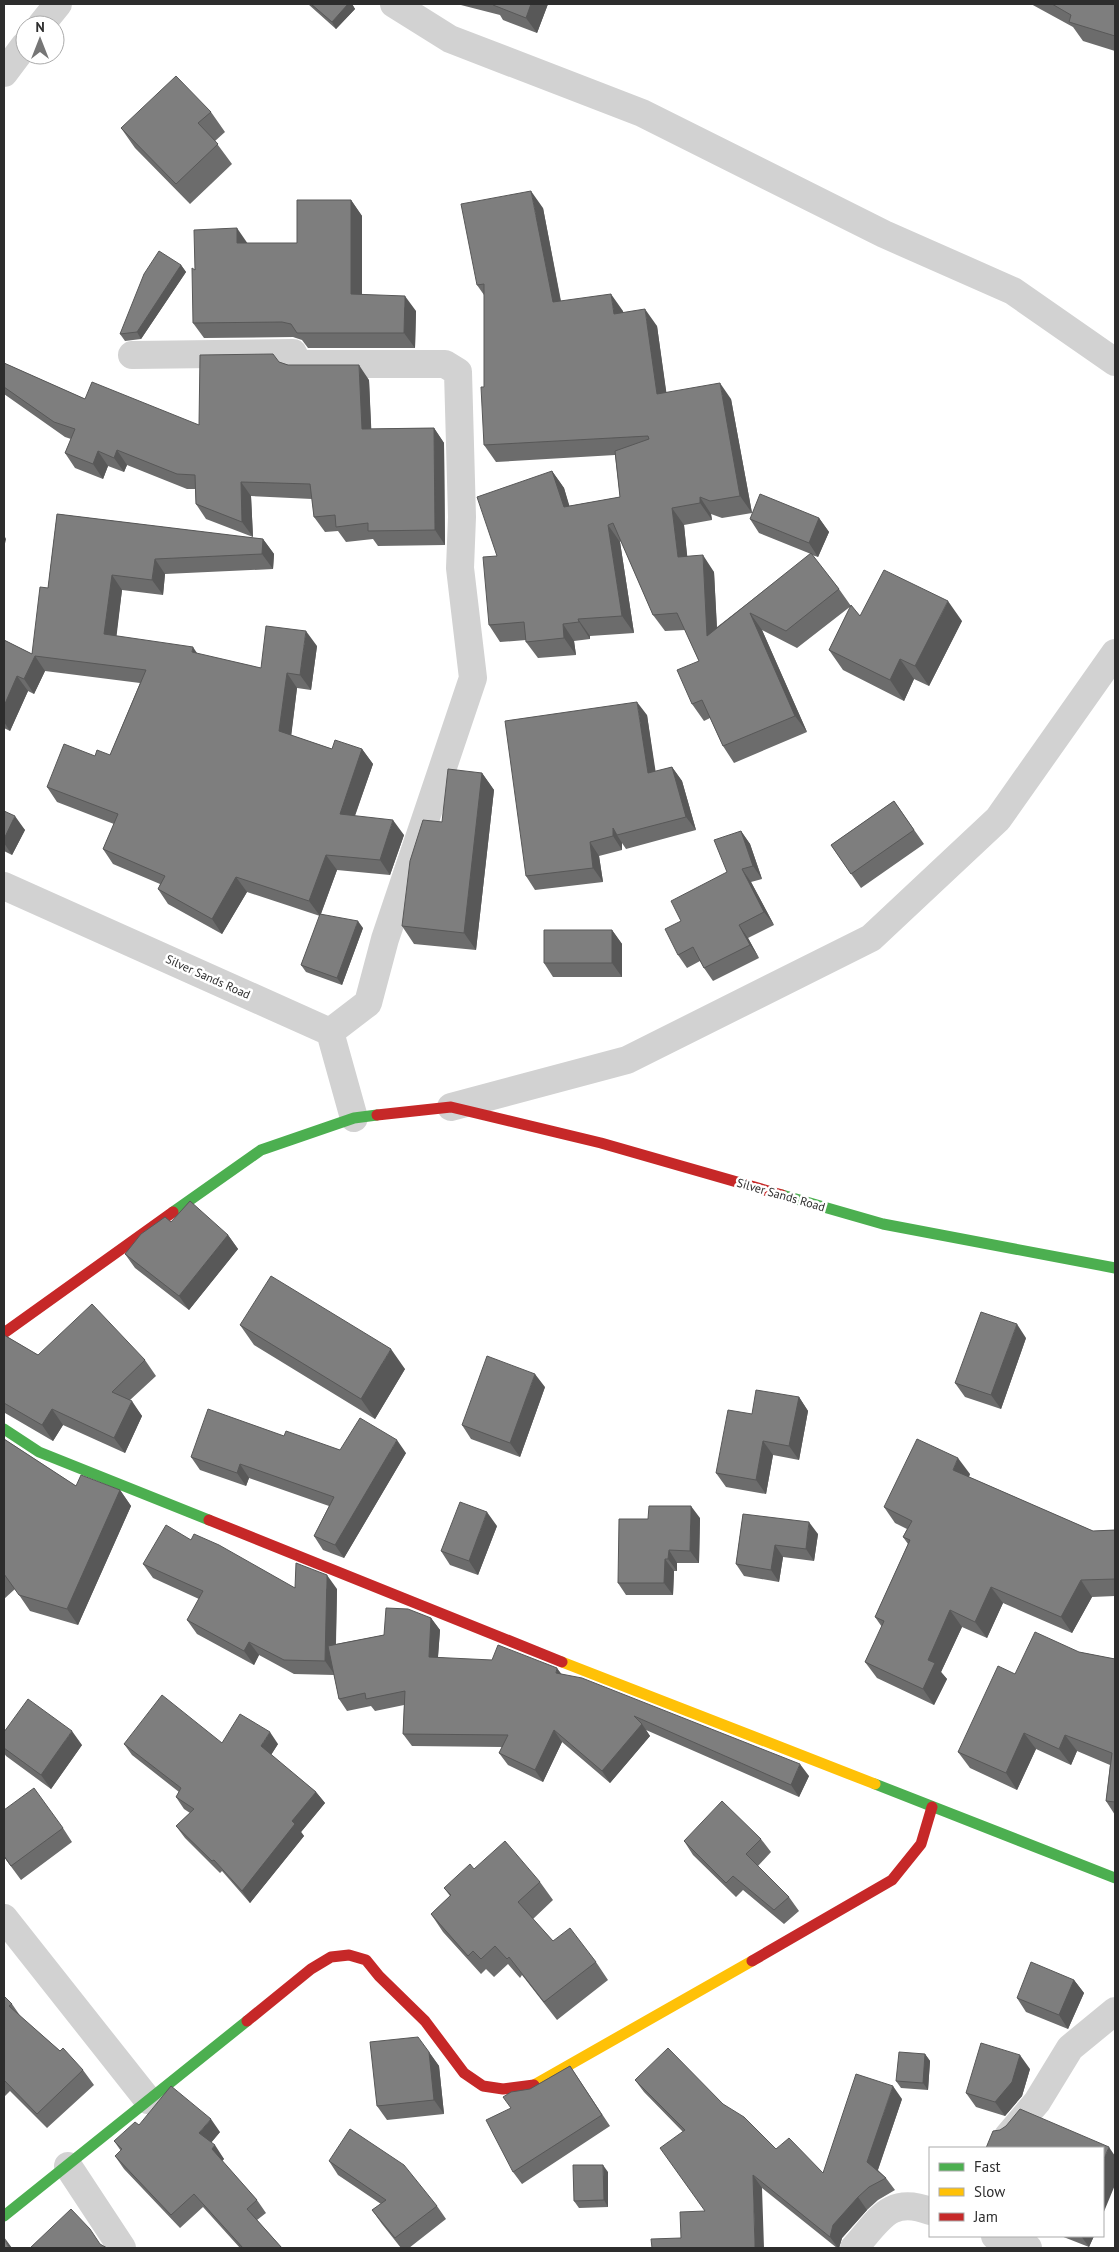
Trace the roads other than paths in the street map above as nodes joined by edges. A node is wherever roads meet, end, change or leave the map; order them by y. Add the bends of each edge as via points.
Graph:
1 (58, 4) edge
2 (394, 4) edge
3 (49, 15) edge
4 (15, 58) edge
5 (4, 73) edge
6 (132, 355) dead end
7 (1115, 362) edge
8 (1115, 653) edge
9 (4, 886) edge
10 (330, 1032) junction
11 (451, 1107) junction
12 (354, 1118) junction
13 (1115, 1268) edge
14 (4, 1333) edge
15 (4, 1429) edge
16 (932, 1807) junction
17 (1115, 1878) edge
18 (4, 1918) edge
19 (1115, 2011) edge
20 (148, 2100) junction
21 (1008, 2136) edge
22 (68, 2166) junction
23 (929, 2211) edge
24 (4, 2216) edge
25 (998, 2237) edge
26 (122, 2248) edge
27 (854, 2248) edge
28 (1028, 2248) edge

1 - 3 street
2 - 7 street via 450,39 642,113 884,234 1012,291
4 - 5 street
6 - 10 street via 293,353 298,364 430,363 445,364 458,372 462,517 460,568 473,678 386,939 368,1003
8 - 11 street via 998,819 871,938 627,1060
9 - 10 street, Silver Sands Road
10 - 12 street
11 - 12 street
11 - 13 street, Silver Sands Road via 600,1143 883,1224
12 - 14 street via 261,1150
15 - 16 street via 40,1452
16 - 17 street
16 - 20 street via 921,1844 892,1880 530,2087 503,2089 483,2086 464,2073 425,2021 366,1960 349,1955 331,1957 312,1969
18 - 20 street
19 - 21 street via 1070,2048 1037,2102
20 - 22 street
22 - 24 street
22 - 26 street
23 - 27 street via 916,2205 900,2205 888,2210
25 - 28 street

